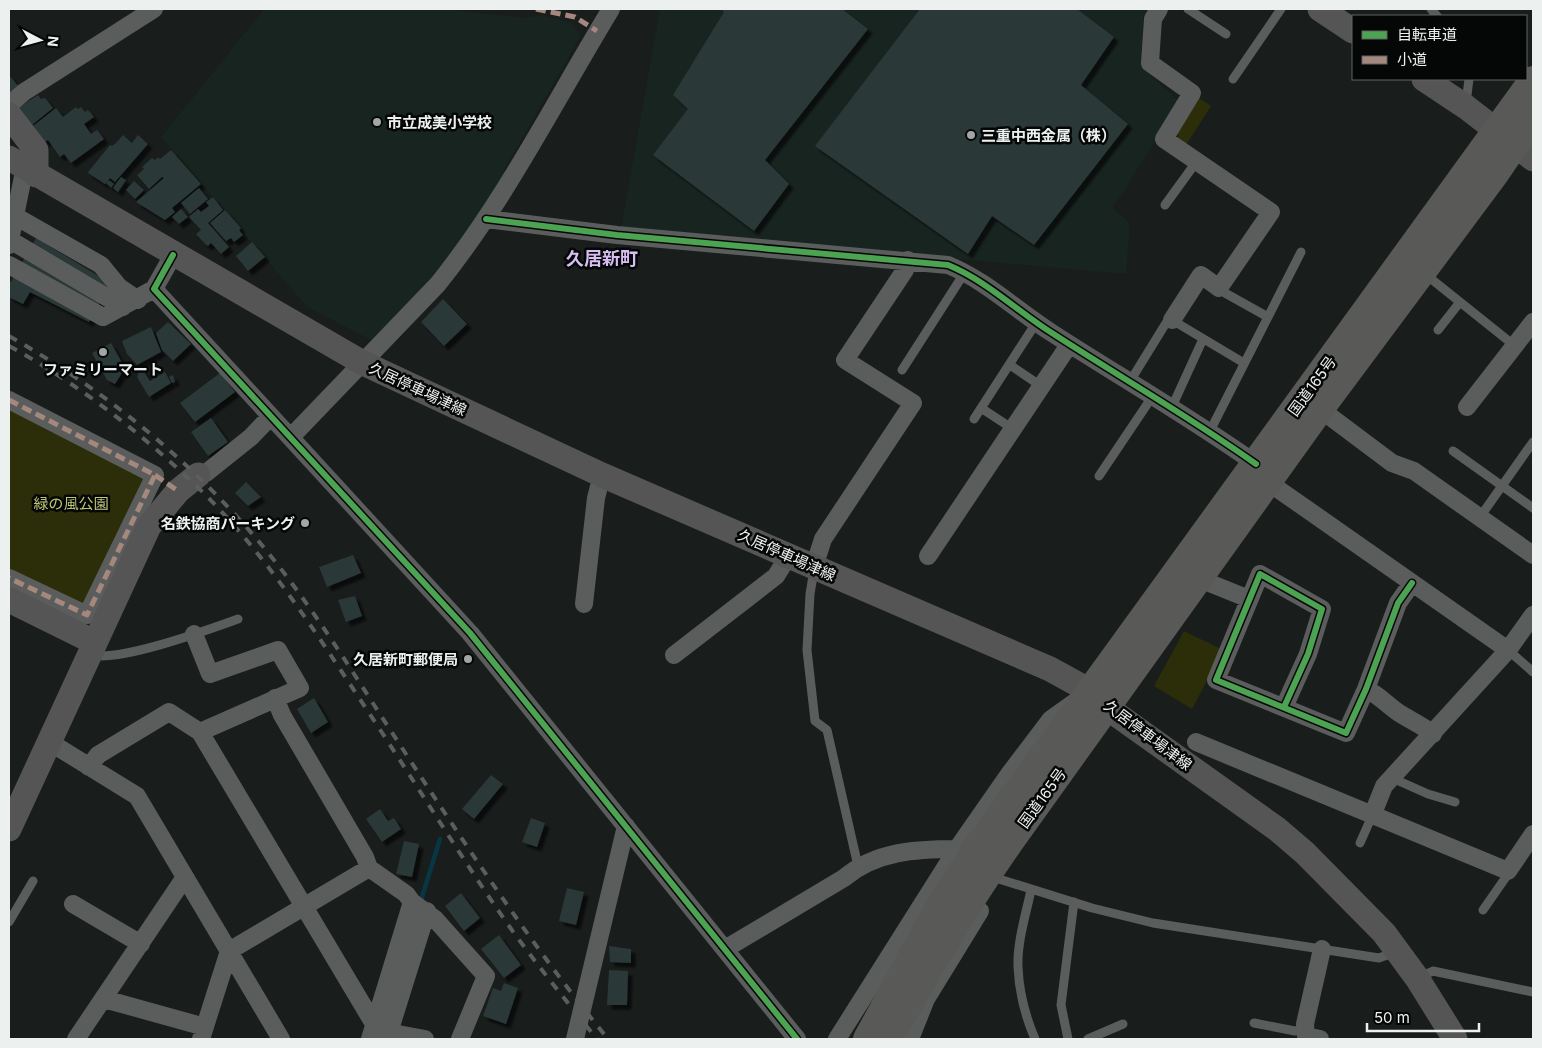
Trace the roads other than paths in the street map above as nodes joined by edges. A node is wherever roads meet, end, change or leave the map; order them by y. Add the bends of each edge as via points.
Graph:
1 (154, 9) edge
2 (611, 9) edge
3 (1159, 9) edge
4 (1188, 9) edge
5 (1281, 9) edge
6 (1320, 9) edge
7 (1352, 30) edge
8 (1226, 34) dead end
9 (1234, 79) dead end
10 (1426, 80) edge
11 (1469, 80) edge
12 (1533, 80) edge
13 (9, 105) edge
14 (1466, 107) junction
15 (9, 115) edge
16 (1533, 118) edge
17 (1515, 144) edge
18 (1197, 161) junction
19 (23, 167) edge
20 (1165, 205) dead end
21 (15, 216) junction
22 (486, 219) junction
23 (9, 243) edge
24 (1301, 252) dead end
25 (173, 255) junction
26 (908, 260) junction
27 (9, 264) edge
28 (965, 272) junction
29 (1422, 272) junction
30 (1219, 288) junction
31 (154, 289) junction
32 (1460, 302) junction
33 (130, 304) junction
34 (1268, 317) junction
35 (1172, 320) junction
36 (1533, 322) edge
37 (1036, 323) junction
38 (1438, 330) dead end
39 (1203, 339) junction
40 (1069, 345) junction
41 (1515, 346) junction
42 (363, 363) junction
43 (1244, 363) junction
44 (1010, 365) junction
45 (902, 370) dead end
46 (1129, 383) junction
47 (1041, 386) junction
48 (1152, 397) junction
49 (9, 400) edge
50 (1467, 407) dead end
51 (981, 408) junction
52 (1171, 409) junction
53 (1320, 409) junction
54 (271, 416) junction
55 (974, 419) dead end
56 (1013, 429) junction
57 (1210, 431) junction
58 (291, 436) junction
59 (1533, 442) edge
60 (1453, 451) dead end
61 (1262, 473) junction
62 (198, 475) joint
63 (602, 475) junction
64 (1099, 476) dead end
65 (1503, 486) junction
66 (1533, 508) edge
67 (1480, 517) junction
68 (789, 555) junction
69 (1533, 555) edge
70 (928, 556) dead end
71 (814, 567) junction
72 (1205, 572) junction
73 (9, 578) edge
74 (1412, 583) junction
75 (1249, 599) junction
76 (9, 600) edge
77 (584, 604) dead end
78 (1533, 614) edge
79 (238, 619) dead end
80 (194, 634) junction
81 (91, 648) junction
82 (1508, 650) junction
83 (674, 655) dead end
84 (1533, 672) edge
85 (1366, 688) junction
86 (276, 698) junction
87 (1105, 704) junction
88 (1284, 707) junction
89 (200, 732) junction
90 (1433, 734) junction
91 (1196, 742) dead end
92 (51, 743) junction
93 (89, 767) junction
94 (1392, 778) junction
95 (1455, 802) dead end
96 (1372, 816) junction
97 (626, 826) junction
98 (9, 829) edge
99 (1533, 834) edge
100 (1360, 843) dead end
101 (957, 849) junction
102 (858, 866) junction
103 (369, 868) junction
104 (1508, 871) junction
105 (185, 877) junction
106 (999, 879) junction
107 (33, 881) dead end
108 (1031, 890) junction
109 (1074, 902) junction
110 (73, 904) dead end
111 (419, 906) junction
112 (303, 907) junction
113 (1483, 910) dead end
114 (9, 922) edge
115 (140, 944) junction
116 (725, 949) junction
117 (1322, 949) junction
118 (229, 951) junction
119 (1398, 951) junction
120 (915, 971) junction
121 (1417, 978) junction
122 (1533, 992) edge
123 (104, 999) junction
124 (1254, 1023) dead end
125 (1123, 1024) dead end
126 (381, 1032) edge
127 (203, 1033) edge
128 (1309, 1036) edge
129 (76, 1039) edge
130 (280, 1039) edge
131 (426, 1039) edge
132 (460, 1039) edge
133 (576, 1039) edge
134 (796, 1039) edge
135 (837, 1039) edge
136 (867, 1039) edge
137 (889, 1039) edge
138 (910, 1039) edge
139 (1035, 1039) edge
140 (1068, 1039) edge
141 (1088, 1039) edge
142 (1455, 1039) edge

1 - 13 street via 24,92
2 - 22 street
3 - 18 street via 1153,19 1150,63 1192,93 1164,138
4 - 8 lane
5 - 9 lane
6 - 7 main road
10 - 14 main road
11 - 14 lane
12 - 17 highway, 国道165号
14 - 17 main road
15 - 19 main road via 36,150
16 - 17 highway, 国道165号
17 - 29 highway, 国道165号
17 - 61 highway, 国道165号
18 - 20 lane
18 - 30 street via 1271,212
19 - 21 street
19 - 25 main road, 久居停車場津線
21 - 23 street
21 - 33 street via 101,264
22 - 26 street via 618,235
22 - 42 street via 438,284
23 - 33 street
24 - 34 lane
25 - 31 street
25 - 42 main road, 久居停車場津線
26 - 28 street via 948,265
26 - 71 street via 905,270 845,360 912,403 824,539
27 - 33 street via 103,317
28 - 37 street
28 - 45 lane
29 - 32 lane
29 - 53 highway, 国道165号
30 - 34 lane
30 - 35 street via 1201,276
31 - 33 street
31 - 54 street
32 - 38 lane
32 - 41 lane
34 - 43 lane
35 - 39 lane
35 - 46 lane via 1166,323
36 - 41 street
37 - 40 street
37 - 44 lane
39 - 43 lane
39 - 52 lane
40 - 46 street
40 - 47 street
41 - 50 street
42 - 58 street
42 - 63 main road, 久居停車場津線
43 - 57 lane
44 - 47 lane
44 - 51 lane
46 - 48 street
47 - 56 street
48 - 52 street
48 - 64 lane
49 - 73 street via 155,475 87,615
51 - 55 lane
51 - 56 lane
52 - 57 street
53 - 61 highway, 国道165号
53 - 67 street via 1392,463 1414,471
54 - 58 street
54 - 62 street via 251,437 206,473
56 - 70 street
57 - 61 street
58 - 97 street via 470,633
59 - 65 lane
60 - 65 lane
61 - 72 highway, 国道165号
61 - 74 street
61 - 87 highway, 国道165号
62 - 81 main road via 178,491 149,526
63 - 68 main road, 久居停車場津線
63 - 77 street via 596,498
65 - 66 lane
65 - 67 lane
67 - 69 street
68 - 71 main road, 久居停車場津線
68 - 83 street via 776,576
71 - 87 main road, 久居停車場津線 via 1050,669
71 - 102 lane via 807,650 815,721 827,730
72 - 75 street
72 - 87 highway, 国道165号
74 - 82 street
74 - 85 street via 1398,603
75 - 88 street via 1216,680
75 - 88 street via 1260,574 1322,609 1308,654
76 - 81 main road
78 - 82 street
79 - 80 lane
80 - 81 lane via 115,655 100,657
80 - 86 street via 210,674 278,650 300,688
81 - 92 main road
82 - 84 lane
82 - 90 street
85 - 88 street via 1346,734
85 - 90 street
86 - 89 street
86 - 103 street via 282,715
87 - 101 street, 国道165号 via 1051,719
87 - 106 street, 国道165号
87 - 119 main road, 久居停車場津線 via 1298,847
87 - 120 highway, 国道165号 via 980,843 942,902
89 - 93 street via 169,712 98,755
89 - 112 street
90 - 94 street
91 - 96 street
92 - 93 street
92 - 98 main road
93 - 105 street via 137,796
94 - 95 lane
94 - 96 street via 1384,786
96 - 100 lane
96 - 104 street
97 - 116 street
97 - 133 street
99 - 104 street
101 - 102 street via 906,850
101 - 135 street, 国道165号
102 - 116 street via 844,878
103 - 111 street
103 - 112 street
104 - 113 lane
105 - 115 street
105 - 118 street
106 - 108 lane
106 - 138 street, 国道165号 via 926,999
107 - 114 lane
108 - 109 lane
108 - 139 lane via 1018,968 1028,1022
109 - 117 lane via 1153,923
109 - 140 lane via 1062,1005
110 - 115 street
111 - 126 street
111 - 132 street via 486,976
112 - 118 street
112 - 126 street
115 - 123 street
116 - 134 street
117 - 119 lane via 1379,958
117 - 128 street
118 - 127 street
118 - 130 street
119 - 121 main road, 久居停車場津線
120 - 136 highway, 国道165号
120 - 137 highway, 国道165号
121 - 122 lane via 1434,971
121 - 142 main road, 久居停車場津線
123 - 127 street
123 - 129 street
124 - 128 lane
125 - 141 lane
126 - 131 street

